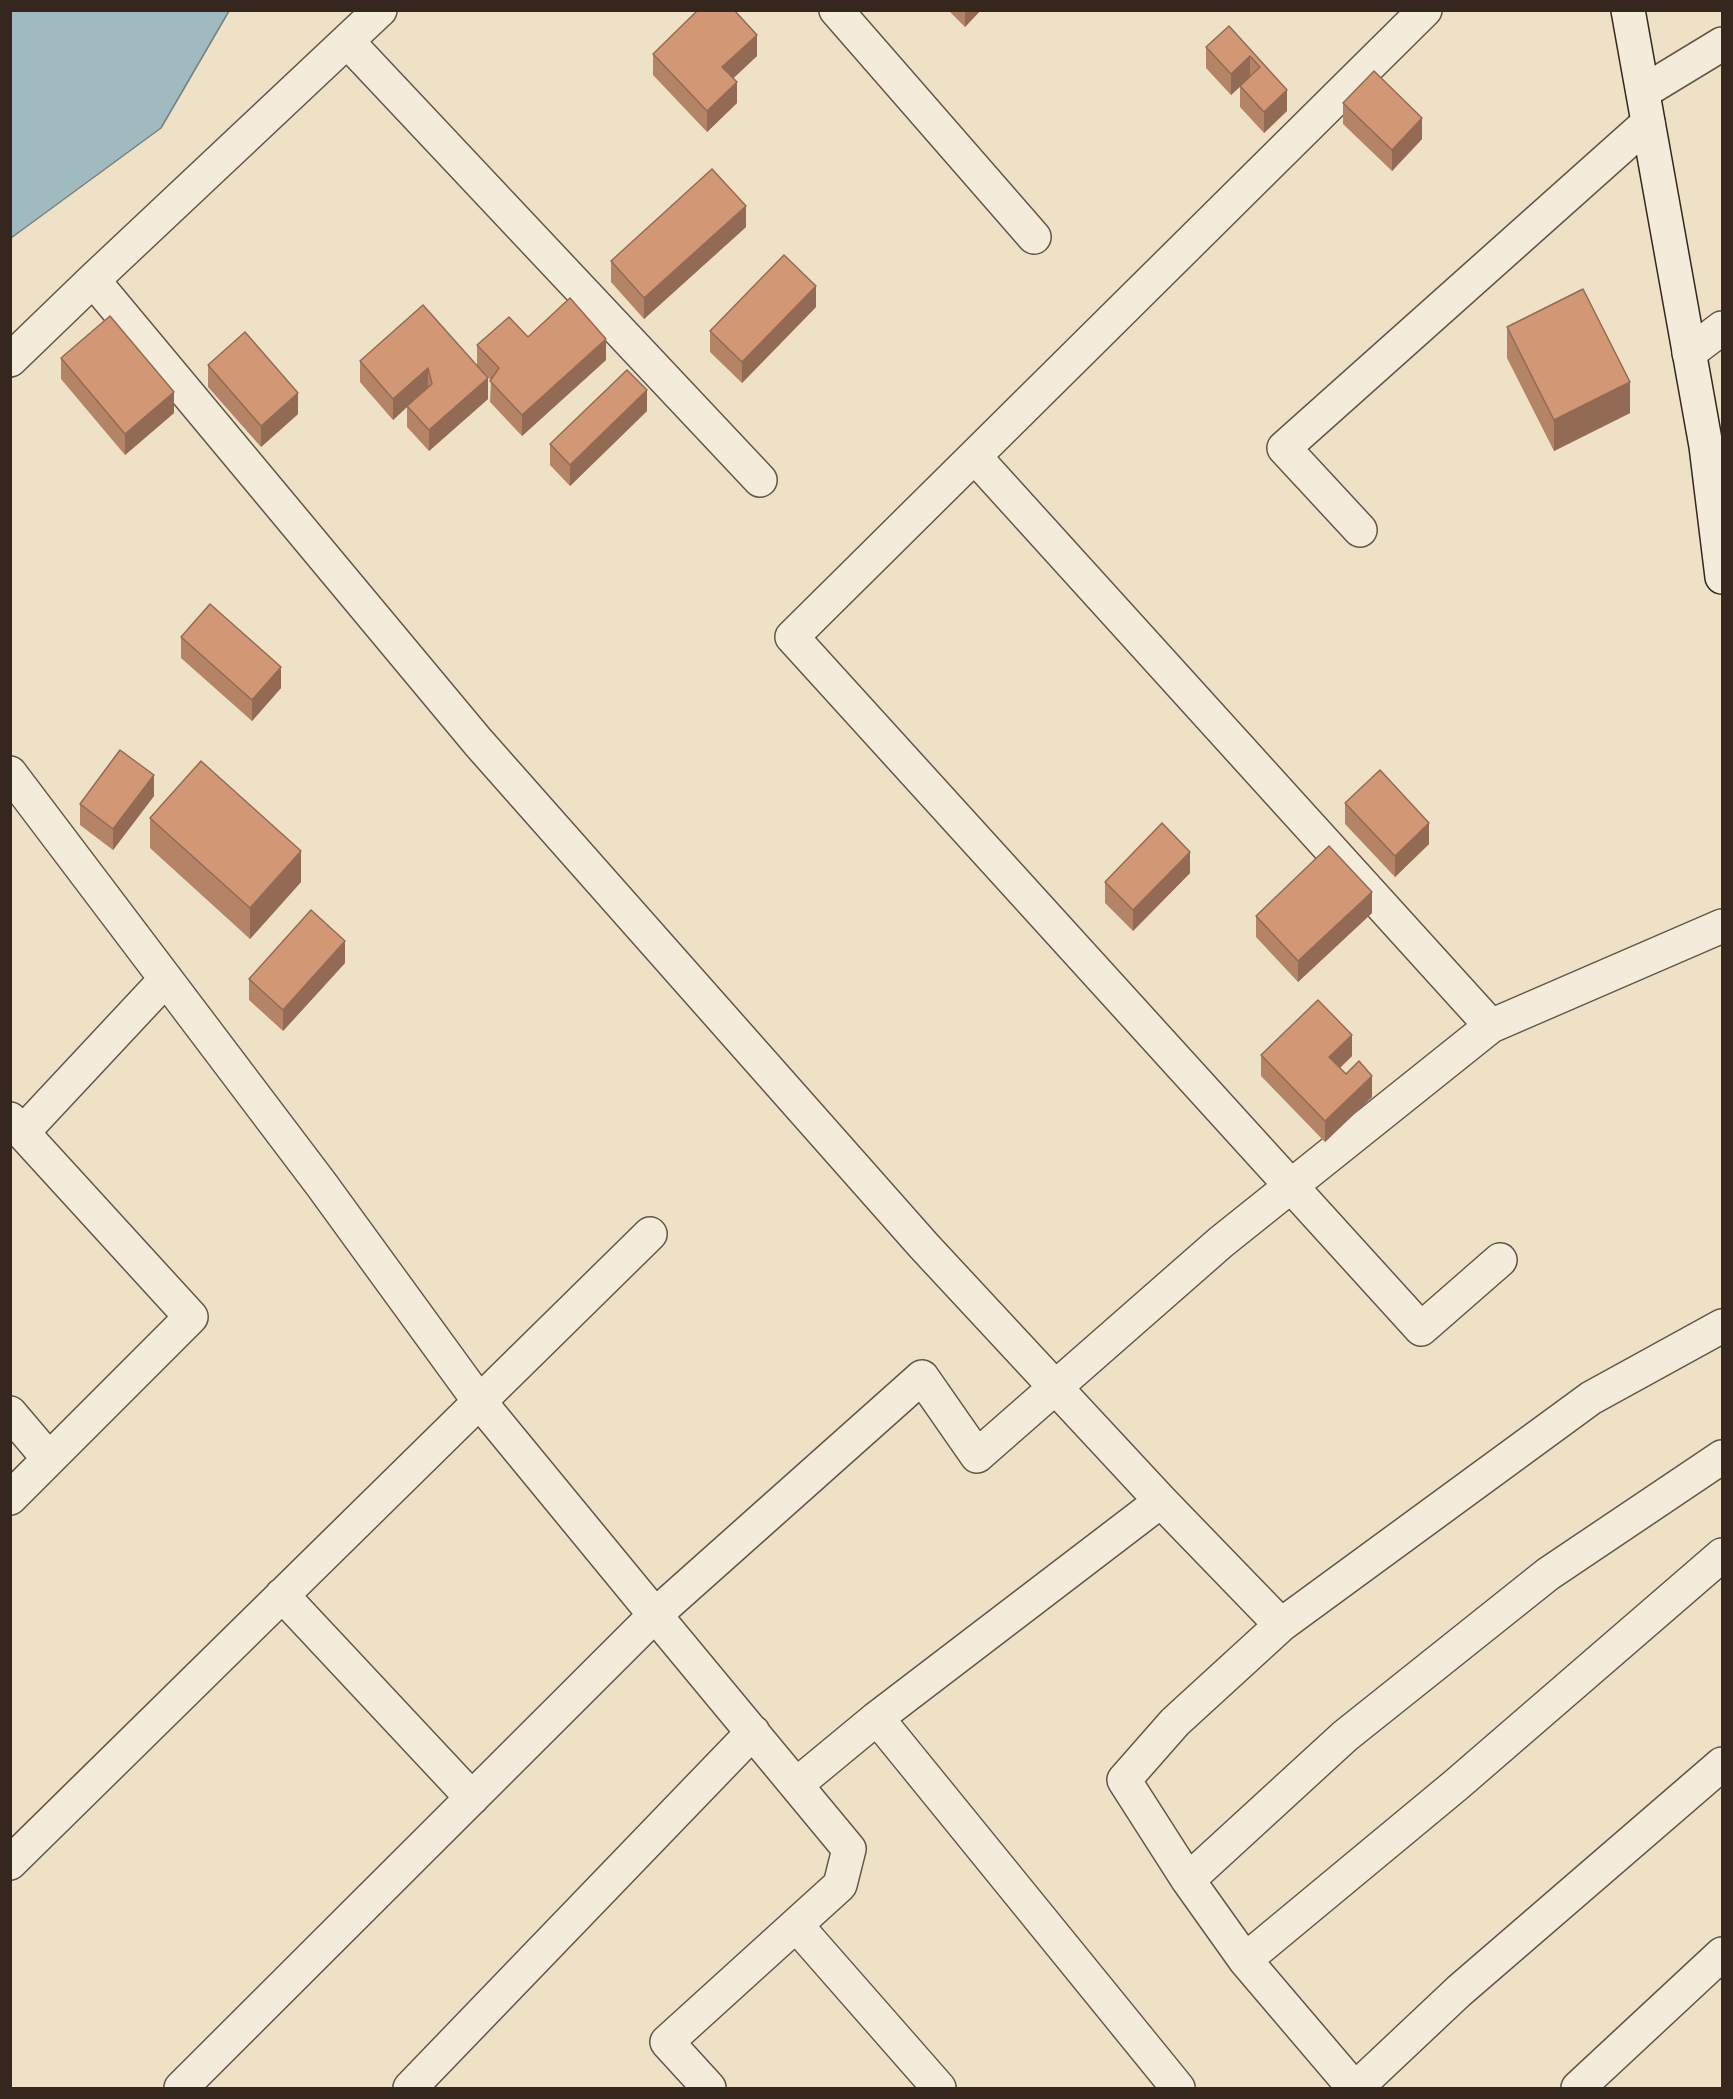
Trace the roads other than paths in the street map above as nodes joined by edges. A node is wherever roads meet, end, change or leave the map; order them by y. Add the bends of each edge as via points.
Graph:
1 (380, 10) edge
2 (836, 10) edge
3 (1425, 10) edge
4 (1628, 10) edge
5 (347, 41) junction
6 (1722, 44) edge
7 (1642, 92) junction
8 (1648, 123) junction
9 (1034, 237) dead end
10 (93, 280) junction
11 (1722, 328) edge
12 (1689, 353) junction
13 (10, 360) edge
14 (975, 457) junction
15 (760, 480) dead end
16 (1717, 482) edge
17 (1360, 530) dead end
18 (1722, 577) edge
19 (10, 773) edge
20 (1722, 926) edge
21 (166, 979) junction
22 (1491, 1026) junction
23 (17, 1125) edge
24 (1291, 1186) junction
25 (650, 1234) dead end
26 (1500, 1260) dead end
27 (1722, 1326) edge
28 (1057, 1387) junction
29 (479, 1401) junction
30 (10, 1413) edge
31 (1722, 1456) edge
32 (49, 1459) junction
33 (10, 1498) edge
34 (1161, 1501) junction
35 (1722, 1555) edge
36 (282, 1594) junction
37 (655, 1615) junction
38 (1281, 1625) junction
39 (877, 1718) junction
40 (753, 1732) junction
41 (1722, 1764) edge
42 (796, 1785) junction
43 (472, 1797) junction
44 (10, 1863) edge
45 (1188, 1880) junction
46 (796, 1925) junction
47 (1722, 1954) edge
48 (1245, 1960) junction
49 (181, 2088) edge
50 (410, 2088) edge
51 (709, 2088) edge
52 (939, 2088) edge
53 (1178, 2088) edge
54 (1355, 2088) edge
55 (1578, 2088) edge

1 - 5 street
2 - 9 street
3 - 14 street
4 - 7 street
5 - 10 street
5 - 15 street
6 - 7 street
7 - 8 street
8 - 12 street
8 - 17 street via 1284,448
10 - 13 street
10 - 28 street via 478,742 924,1246
11 - 12 street
12 - 16 street
14 - 22 street
14 - 24 street via 792,637
16 - 18 street
19 - 21 street
20 - 22 street
21 - 23 street
21 - 29 street
22 - 24 street
23 - 32 street via 191,1317
24 - 26 street via 1421,1329
24 - 28 street via 1221,1242
25 - 29 street
27 - 38 street via 1592,1398
28 - 34 street
28 - 37 street via 977,1456 922,1377
29 - 36 street
29 - 37 street
30 - 32 street
31 - 45 street via 1548,1574 1345,1736
32 - 33 street
34 - 38 street
34 - 39 street
35 - 48 street
36 - 43 street
36 - 44 street
37 - 40 street
37 - 43 street
38 - 45 street via 1175,1722 1124,1780
39 - 42 street
39 - 53 street
40 - 42 street
40 - 50 street
41 - 54 street via 1459,1991
42 - 46 street via 849,1848 840,1885
43 - 49 street
45 - 48 street
46 - 51 street via 667,2042
46 - 52 street
47 - 55 street
48 - 54 street

